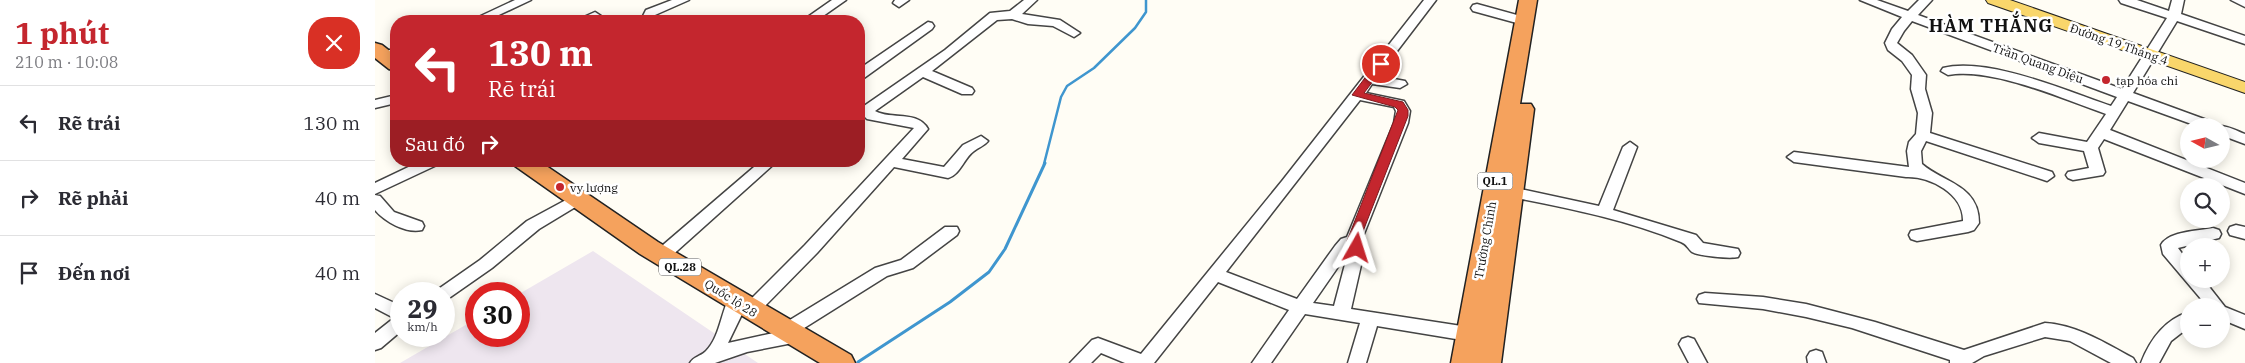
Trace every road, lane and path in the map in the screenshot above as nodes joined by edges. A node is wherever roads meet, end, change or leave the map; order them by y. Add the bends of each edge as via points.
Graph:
1 (525, 0) edge
2 (683, 0) edge
3 (840, 0) edge
4 (1031, 0) edge
5 (1430, 0) edge
6 (1540, 0) edge
7 (1866, 0) edge
8 (1926, 0) edge
9 (1994, 0) edge
10 (2125, 0) edge
11 (2178, 0) edge
12 (2237, 0) edge
13 (2245, 2) edge
14 (1477, 8) dead end
15 (1526, 11) edge
16 (490, 15) edge
17 (649, 15) edge
18 (817, 15) edge
19 (1013, 15) junction
20 (1910, 16) junction
21 (2174, 16) junction
22 (928, 26) dead end
23 (1075, 33) dead end
24 (2245, 40) edge
25 (2150, 55) junction
26 (865, 71) edge
27 (1948, 71) dead end
28 (922, 72) junction
29 (1369, 79) junction
30 (1400, 84) dead end
31 (2245, 88) edge
32 (967, 91) dead end
33 (2123, 94) junction
34 (1357, 95) junction
35 (390, 100) edge
36 (375, 104) edge
37 (865, 105) edge
38 (2113, 112) junction
39 (2188, 118) edge
40 (2103, 133) junction
41 (2230, 133) edge
42 (1923, 136) junction
43 (2039, 138) dead end
44 (2245, 139) edge
45 (981, 141) dead end
46 (1630, 147) dead end
47 (2090, 147) junction
48 (1795, 158) dead end
49 (891, 162) junction
50 (421, 167) edge
51 (532, 167) edge
52 (764, 167) edge
53 (1923, 171) junction
54 (2073, 174) dead end
55 (2047, 176) dead end
56 (375, 189) edge
57 (2245, 189) edge
58 (1511, 192) junction
59 (577, 199) junction
60 (375, 200) edge
61 (1604, 212) junction
62 (416, 226) dead end
63 (951, 231) dead end
64 (2213, 234) dead end
65 (1917, 235) dead end
66 (2192, 238) edge
67 (1353, 241) junction
68 (2180, 241) edge
69 (1732, 253) dead end
70 (661, 256) junction
71 (2180, 264) edge
72 (1215, 274) junction
73 (455, 286) edge
74 (2201, 288) edge
75 (2210, 298) edge
76 (1705, 299) dead end
77 (375, 300) edge
78 (743, 306) junction
79 (1299, 307) junction
80 (390, 308) edge
81 (1341, 314) junction
82 (2230, 314) edge
83 (1370, 319) junction
84 (2245, 322) edge
85 (2180, 324) edge
86 (390, 331) edge
87 (792, 333) junction
88 (1467, 334) junction
89 (375, 343) edge
90 (1688, 344) dead end
91 (705, 359) edge
92 (1961, 360) edge
93 (842, 363) edge
94 (1079, 363) edge
95 (1144, 363) edge
96 (1261, 363) edge
97 (1357, 363) edge
98 (1464, 363) edge
99 (1488, 363) edge
100 (1698, 363) edge
101 (2127, 363) edge
102 (2150, 363) edge

1 - 16 street
2 - 17 street
3 - 18 street
4 - 19 street
5 - 29 street
6 - 58 highway, Trường Chinh / QL.1
7 - 20 street, Trần Quang Diệu
8 - 20 street
9 - 25 main road, Đường 19 Tháng 4
10 - 21 street
11 - 21 street
12 - 13 street
14 - 15 street
15 - 88 highway, Trường Chinh / QL.1
19 - 23 street via 1056,23
19 - 28 street via 991,18 951,53
20 - 33 street, Trần Quang Diệu
20 - 42 street via 1898,29 1891,45 1907,58 1919,75 1918,89 1925,113
21 - 24 street
21 - 25 street
22 - 26 street
25 - 31 main road, Đường 19 Tháng 4
25 - 33 street
27 - 38 street via 1959,69 2018,78
28 - 32 street
28 - 37 street
29 - 30 street
29 - 34 street
33 - 38 street
33 - 39 street, Trần Quang Diệu
34 - 67 street via 1393,102 1403,110 1401,124
34 - 72 street
35 - 36 street
37 - 49 street via 872,116 918,123 921,127
38 - 40 street
40 - 47 street
40 - 57 street
41 - 44 street
42 - 53 street via 1916,142 1913,154 1916,165
42 - 55 street
43 - 47 street
45 - 49 street via 968,148 948,173
46 - 61 street
47 - 54 street via 2098,172
48 - 53 street via 1906,172
49 - 78 street via 811,249
50 - 56 street
51 - 59 highway, Quốc lộ 28 / QL.28
52 - 70 street
53 - 65 street via 1962,197 1973,216 1967,226
58 - 61 street
58 - 99 highway, Trường Chinh / QL.1
59 - 70 highway, Quốc lộ 28 / QL.28
59 - 73 street via 533,225
60 - 62 street via 389,216
61 - 69 street via 1682,236 1692,240 1698,248
63 - 87 street via 907,264 881,272
64 - 66 street
67 - 79 street via 1344,246
67 - 81 street via 1357,244 1356,252
68 - 71 street via 2169,245 2171,254
70 - 78 highway, Quốc lộ 28 / QL.28
72 - 79 street
72 - 95 street
74 - 75 street
76 - 92 street via 1755,302 1839,318
77 - 80 street
78 - 87 highway, Quốc lộ 28 / QL.28
78 - 91 street via 736,310 728,328
79 - 81 street
79 - 96 street
81 - 83 street
82 - 84 street
83 - 88 street
83 - 97 street
85 - 102 street via 2171,329 2155,350
86 - 89 street
87 - 91 street
87 - 93 highway, Quốc lộ 28 / QL.28
88 - 98 highway, Trường Chinh / QL.1
90 - 100 street
92 - 101 street via 1978,351 2053,329
94 - 95 street via 1098,345

